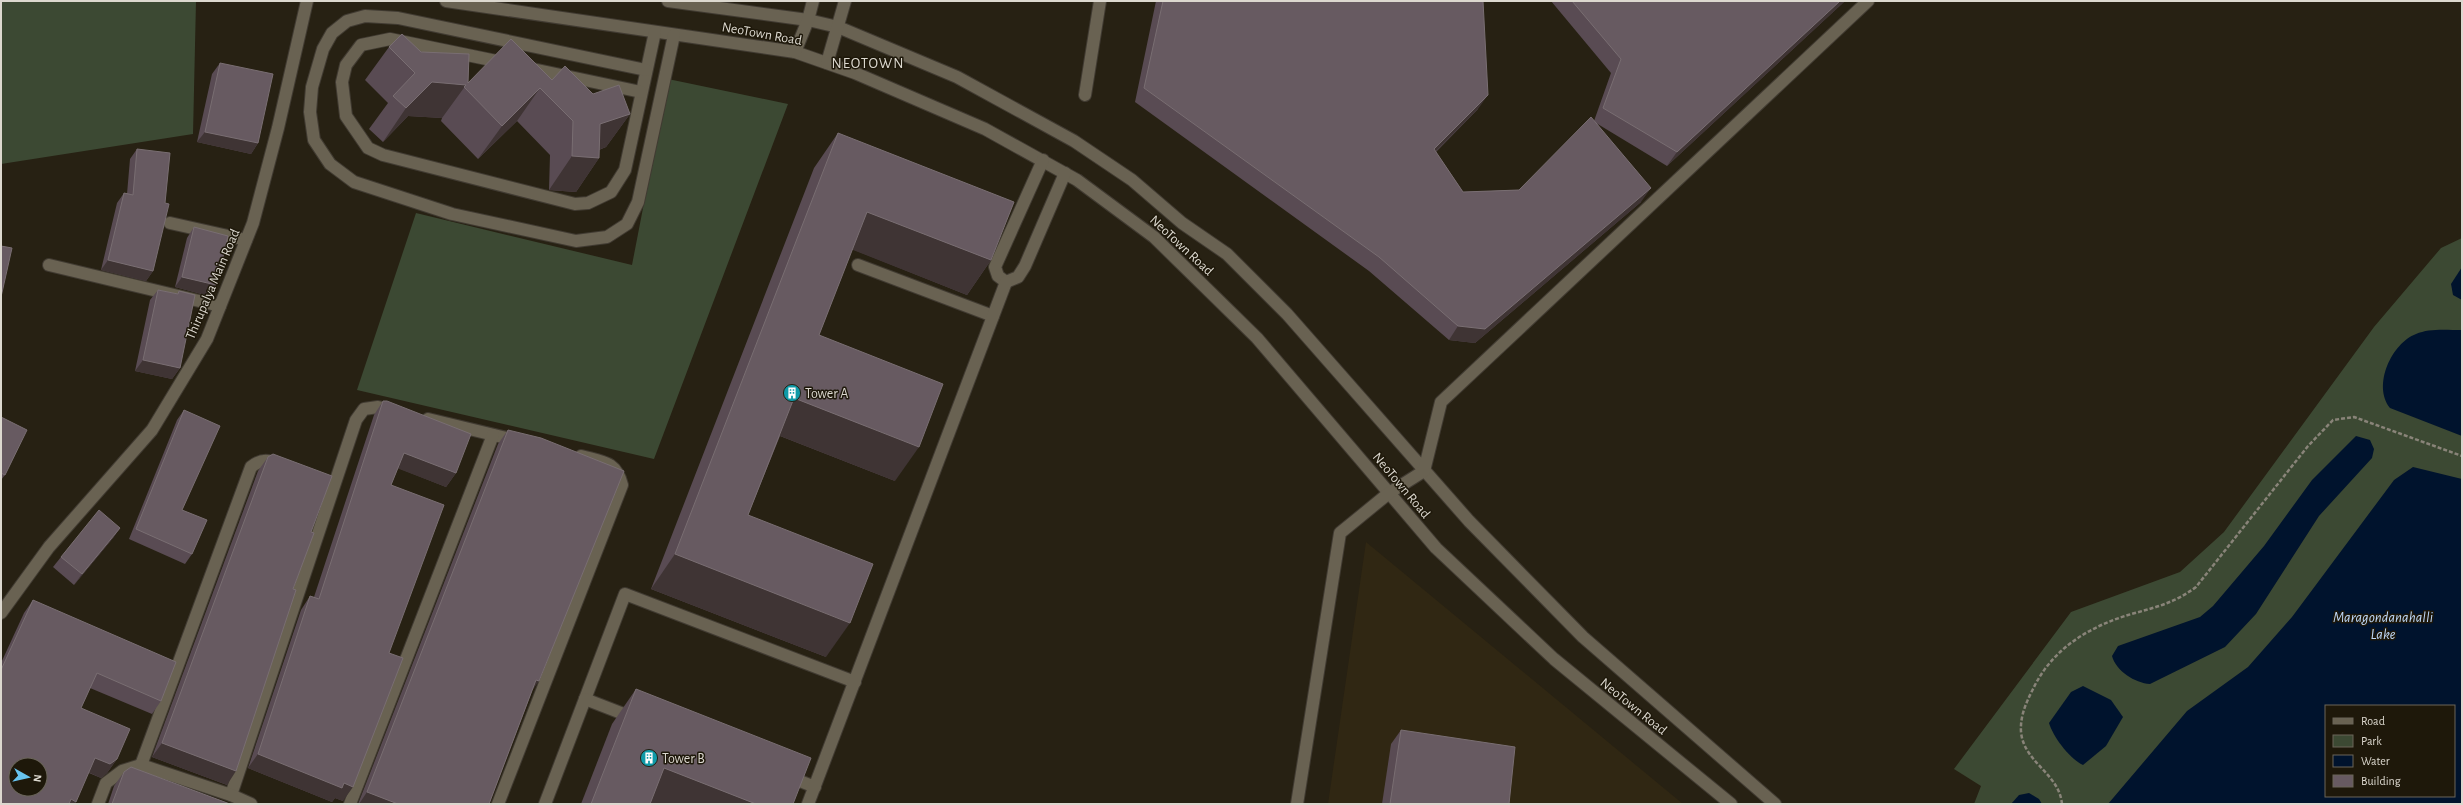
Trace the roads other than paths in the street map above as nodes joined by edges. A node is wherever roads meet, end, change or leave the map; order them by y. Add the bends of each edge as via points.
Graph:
1 (307, 1) edge
2 (446, 1) edge
3 (668, 1) edge
4 (813, 1) edge
5 (845, 1) edge
6 (1100, 1) edge
7 (1868, 1) edge
8 (808, 20) junction
9 (838, 27) junction
10 (655, 32) junction
11 (674, 35) junction
12 (795, 52) junction
13 (827, 63) junction
14 (646, 70) junction
15 (641, 92) junction
16 (1085, 95) dead end
17 (1042, 160) junction
18 (1065, 173) junction
19 (170, 223) dead end
20 (246, 240) junction
21 (49, 265) dead end
22 (858, 265) edge
23 (1006, 282) junction
24 (220, 306) junction
25 (993, 316) junction
26 (493, 435) junction
27 (532, 444) edge
28 (570, 454) edge
29 (290, 469) edge
30 (1424, 471) junction
31 (1390, 493) junction
32 (1, 613) edge
33 (855, 682) junction
34 (585, 699) junction
35 (644, 722) edge
36 (141, 765) junction
37 (778, 773) edge
38 (815, 787) junction
39 (231, 795) junction
40 (98, 804) edge
41 (250, 804) edge
42 (350, 804) edge
43 (498, 804) edge
44 (545, 804) edge
45 (808, 804) edge
46 (1297, 804) edge
47 (1731, 804) edge
48 (1775, 804) edge

1 - 20 street, Thirupalya Main Road via 278,128 253,223
2 - 10 street, NeoTown Road
3 - 8 street, NeoTown Road
4 - 8 street
5 - 9 street
6 - 16 street
7 - 30 street via 1441,402
8 - 9 street, NeoTown Road
8 - 12 street
9 - 13 street
9 - 30 street, NeoTown Road via 957,77 1074,141 1132,180 1182,223 1227,254 1287,314
10 - 11 street, NeoTown Road
10 - 14 street
11 - 12 street, NeoTown Road
11 - 14 street via 638,202 627,224 607,237 568,239 452,214 354,182 330,164 314,140 310,112 312,87 323,49 332,33 347,21 365,16 398,18
12 - 13 street, NeoTown Road
13 - 17 street, NeoTown Road via 856,72 985,129
14 - 15 street
15 - 15 street via 625,170 619,181 611,192 601,198 575,204 383,155 368,148 346,116 342,82 346,65 361,45 390,39
17 - 18 street, NeoTown Road
17 - 23 street via 995,267 998,276
18 - 23 street via 1025,266 1018,277
18 - 31 street, NeoTown Road via 1154,237 1257,338
19 - 20 street
20 - 24 street, Thirupalya Main Road
21 - 24 street
22 - 25 street
23 - 25 street
24 - 32 street, Thirupalya Main Road via 208,338 152,430 49,547
25 - 33 street
26 - 27 street
26 - 39 street via 378,407 364,409 356,420 329,484
26 - 42 street
28 - 43 street via 608,463 618,471 622,485
29 - 36 street via 270,460 259,460 251,466
30 - 31 street
30 - 48 street, NeoTown Road via 1469,521 1583,637
31 - 46 street via 1340,533
31 - 47 street, NeoTown Road via 1436,548 1554,659
33 - 34 street via 625,594
33 - 38 street
34 - 35 street
34 - 44 street
36 - 39 street
36 - 40 street via 122,771 106,783
37 - 38 street
38 - 45 street
39 - 41 street

